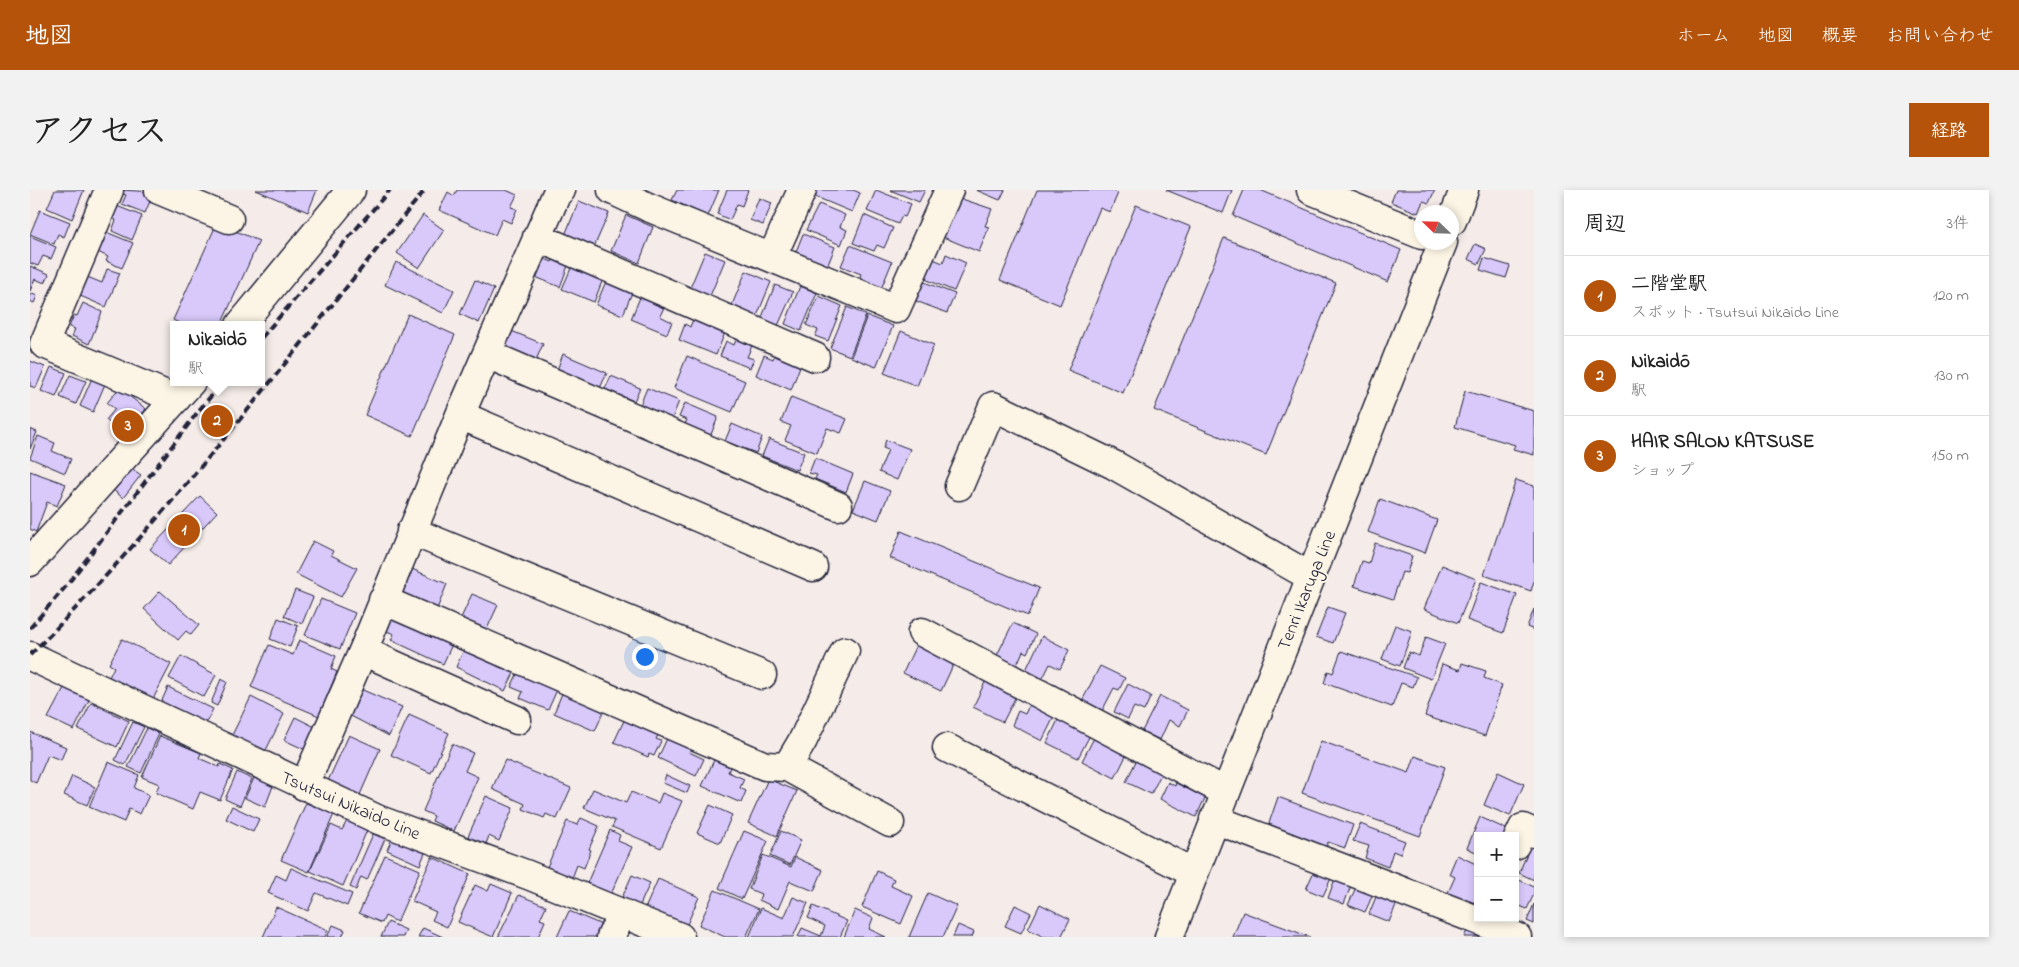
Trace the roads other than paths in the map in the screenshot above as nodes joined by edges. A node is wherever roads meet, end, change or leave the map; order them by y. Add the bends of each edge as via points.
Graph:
1 (109, 190) edge
2 (159, 190) edge
3 (351, 190) edge
4 (561, 190) edge
5 (612, 190) edge
6 (802, 190) edge
7 (949, 190) edge
8 (1311, 190) edge
9 (1464, 190) edge
10 (652, 198) edge
11 (1456, 205) edge
12 (229, 219) dead end
13 (1414, 228) edge
14 (538, 237) junction
15 (1435, 250) edge
16 (772, 257) junction
17 (243, 321) edge
18 (486, 354) junction
19 (815, 357) dead end
20 (170, 385) edge
21 (172, 386) edge
22 (184, 390) edge
23 (460, 415) junction
24 (958, 486) dead end
25 (838, 506) dead end
26 (411, 531) junction
27 (30, 562) edge
28 (813, 567) dead end
29 (1311, 578) junction
30 (384, 600) junction
31 (922, 632) dead end
32 (363, 651) junction
33 (845, 651) dead end
34 (30, 656) edge
35 (762, 675) dead end
36 (517, 720) dead end
37 (946, 748) dead end
38 (788, 767) junction
39 (304, 786) junction
40 (1226, 792) junction
41 (1214, 819) junction
42 (890, 823) dead end
43 (1534, 833) edge
44 (1519, 836) edge
45 (1194, 873) junction
46 (1474, 917) edge
47 (1485, 922) edge
48 (617, 925) edge
49 (680, 937) edge
50 (1169, 937) edge
51 (1517, 937) edge

1 - 20 street via 44,344
2 - 12 street
3 - 17 street
4 - 14 street
5 - 10 street
6 - 16 street
7 - 16 street via 896,309
8 - 13 street
9 - 11 street, Tenri Ikaruga Line
10 - 16 street
14 - 18 street
14 - 19 street
15 - 29 street, Tenri Ikaruga Line
18 - 23 street
18 - 25 street
21 - 22 street
22 - 27 street
23 - 26 street
23 - 28 street
24 - 29 street via 993,406 1114,465
26 - 30 street
26 - 35 street
29 - 40 street, Tenri Ikaruga Line
30 - 32 street
30 - 38 street via 765,766
31 - 40 street
32 - 36 street
32 - 39 street
33 - 38 street
34 - 39 street, Tsutsui Nikaido Line
37 - 45 street
38 - 42 street
39 - 48 street, Tsutsui Nikaido Line via 379,820 528,875
40 - 41 street, Tenri Ikaruga Line
41 - 45 street, Tenri Ikaruga Line
41 - 46 street
43 - 44 street via 1523,828
45 - 50 street, Tenri Ikaruga Line
47 - 51 street
48 - 49 street, Tsutsui Nikaido Line

